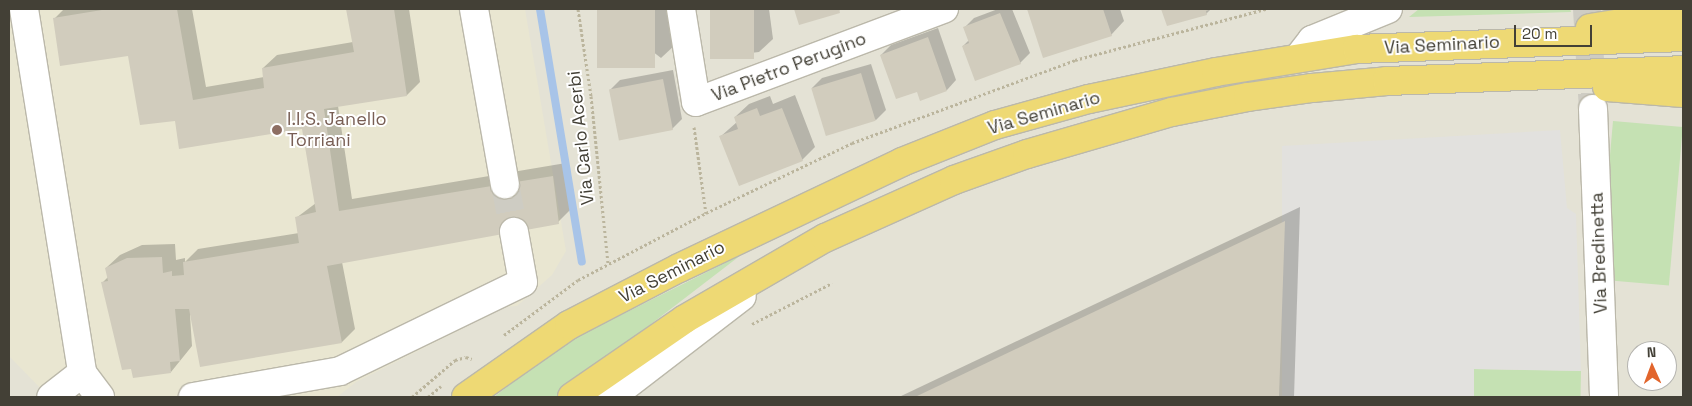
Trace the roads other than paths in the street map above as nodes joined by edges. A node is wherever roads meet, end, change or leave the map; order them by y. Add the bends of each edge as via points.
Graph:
1 (24, 9) edge
2 (474, 9) edge
3 (680, 9) edge
4 (944, 9) edge
5 (1388, 9) edge
6 (1683, 13) edge
7 (1683, 37) edge
8 (1525, 41) junction
9 (1298, 58) junction
10 (1683, 70) edge
11 (1521, 77) junction
12 (1683, 93) edge
13 (1593, 109) tunnel mouth
14 (505, 184) tunnel mouth
15 (514, 232) tunnel mouth
16 (791, 258) junction
17 (82, 374) junction
18 (51, 397) edge
19 (100, 397) edge
20 (193, 397) edge
21 (466, 397) edge
22 (572, 397) edge
23 (611, 397) edge
24 (1604, 397) edge

1 - 17 street
2 - 14 street
3 - 4 street, Via Pietro Perugino via 696,102
5 - 9 street via 1312,40
6 - 8 highway
7 - 8 highway, Via Seminario
8 - 9 highway, Via Seminario via 1356,49
9 - 21 highway, Via Seminario via 1088,99 995,125 902,162 679,268 569,325
10 - 11 highway, Via Seminario
11 - 12 highway
11 - 16 highway, Via Seminario via 1387,81 1312,88 1172,112 1028,154 954,180 826,238
13 - 24 street, Via Bredinetta
15 - 20 street via 523,282 340,370
16 - 22 highway, Via Seminario via 684,319
16 - 23 street
17 - 18 street
17 - 19 street

